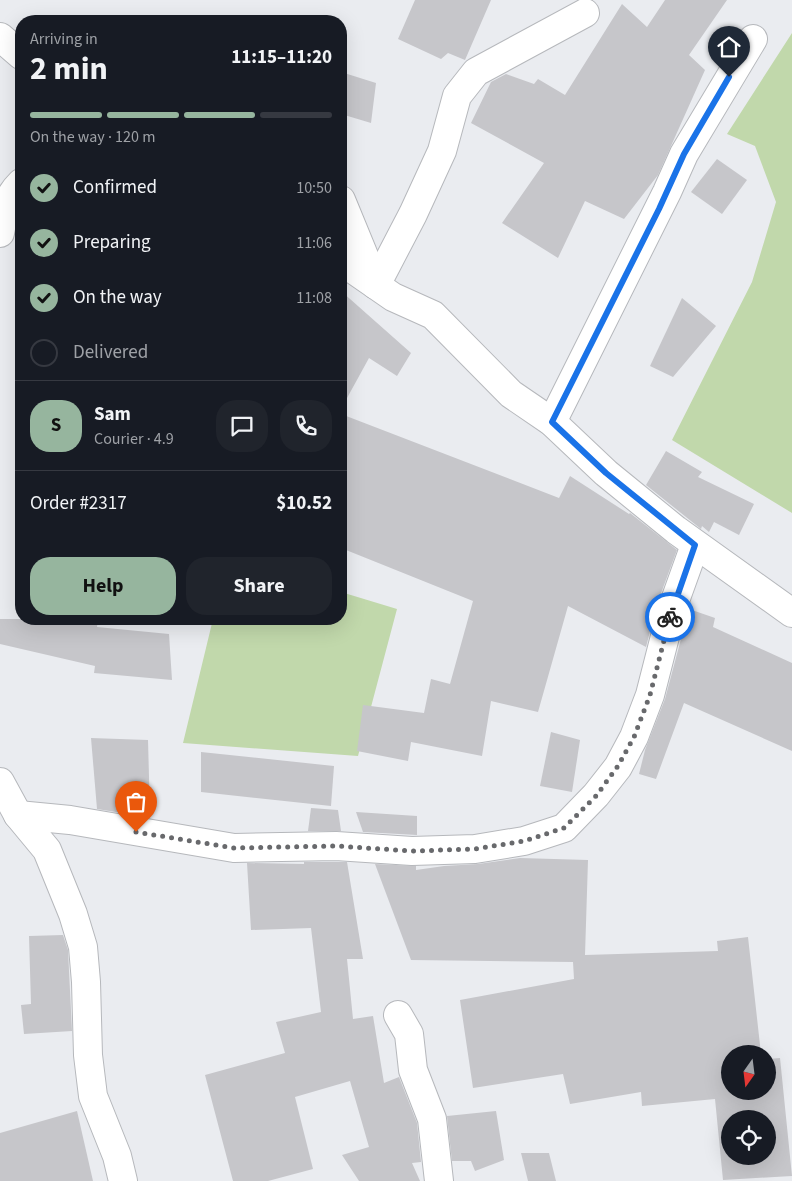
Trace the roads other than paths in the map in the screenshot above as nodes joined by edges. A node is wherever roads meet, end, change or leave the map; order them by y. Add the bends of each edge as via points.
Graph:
1 (586, 13) dead end
2 (0, 37) edge
3 (753, 39) dead end
4 (15, 50) edge
5 (15, 190) edge
6 (347, 215) edge
7 (0, 233) edge
8 (347, 265) edge
9 (376, 286) junction
10 (552, 422) junction
11 (695, 545) junction
12 (792, 613) edge
13 (0, 782) edge
14 (18, 815) junction
15 (398, 1015) dead end
16 (123, 1181) edge
17 (439, 1181) edge

1 - 9 street via 476,72 457,96 442,150 414,214
2 - 4 street
3 - 10 street via 684,154
5 - 7 street via 4,210
6 - 9 street
8 - 9 street
9 - 10 street via 432,315 510,394
10 - 11 street via 606,473
11 - 12 street
11 - 14 street via 672,609 650,695 634,737 596,796 564,828 524,841 475,849 234,848 70,820
13 - 14 street
14 - 16 street via 47,850 83,947 93,1096 117,1156
15 - 17 street via 409,1034 412,1070 432,1119

